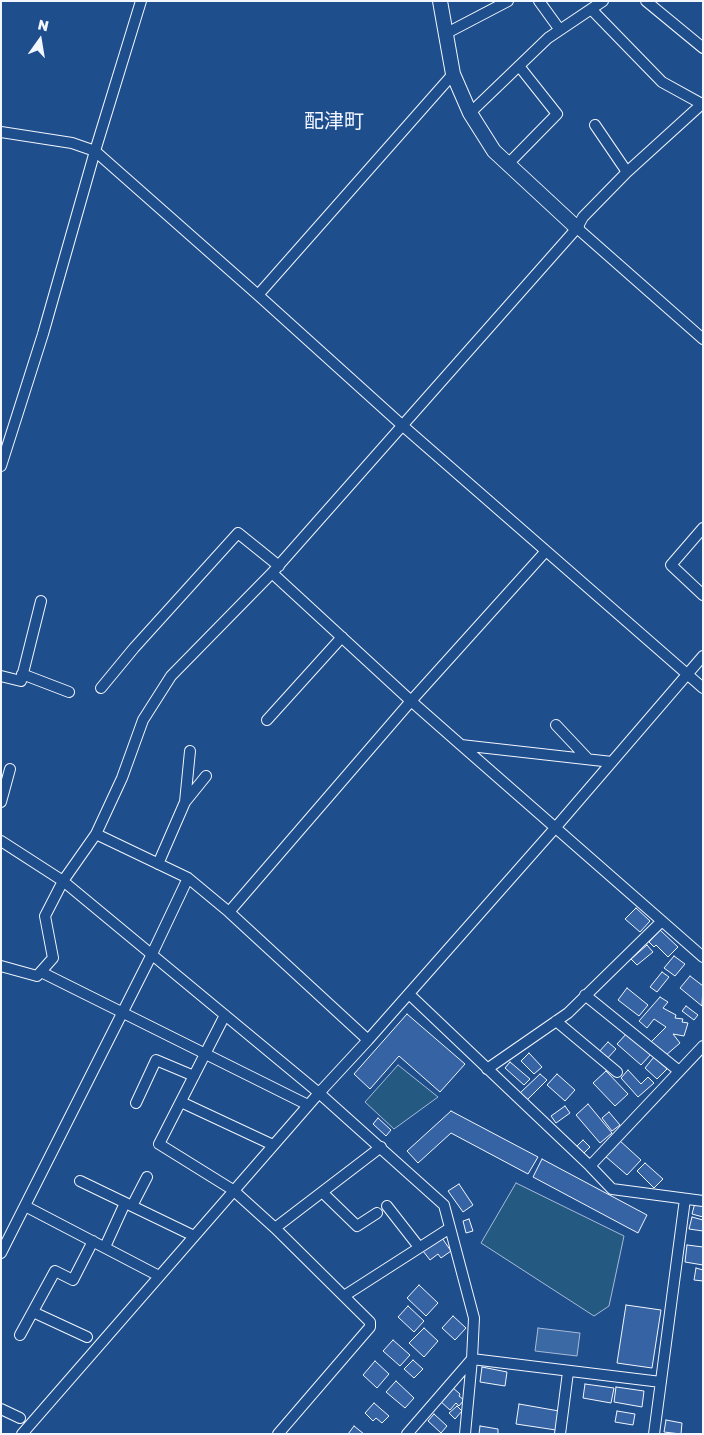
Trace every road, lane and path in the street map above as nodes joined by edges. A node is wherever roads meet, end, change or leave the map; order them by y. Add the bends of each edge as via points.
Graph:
1 (141, 1) edge
2 (440, 1) edge
3 (508, 1) edge
4 (539, 1) edge
5 (603, 1) edge
6 (646, 1) edge
7 (591, 9) junction
8 (560, 30) junction
9 (445, 34) junction
10 (703, 48) edge
11 (519, 66) junction
12 (453, 74) junction
13 (702, 104) edge
14 (470, 114) junction
15 (595, 125) dead end
16 (1, 132) edge
17 (94, 151) junction
18 (508, 164) junction
19 (627, 172) junction
20 (577, 228) junction
21 (258, 295) junction
22 (703, 339) edge
23 (403, 426) junction
24 (1, 466) edge
25 (703, 528) edge
26 (546, 551) junction
27 (276, 569) junction
28 (703, 595) edge
29 (41, 602) dead end
30 (342, 637) junction
31 (703, 656) edge
32 (22, 674) junction
33 (687, 674) junction
34 (1, 676) edge
35 (101, 688) dead end
36 (703, 688) edge
37 (69, 692) dead end
38 (411, 701) junction
39 (267, 720) dead end
40 (556, 725) dead end
41 (461, 745) junction
42 (190, 751) dead end
43 (588, 759) junction
44 (612, 762) junction
45 (10, 769) dead end
46 (206, 776) dead end
47 (1, 802) edge
48 (185, 802) junction
49 (556, 827) junction
50 (96, 834) junction
51 (1, 841) edge
52 (158, 864) junction
53 (188, 878) junction
54 (63, 881) junction
55 (229, 912) junction
56 (662, 921) junction
57 (152, 954) junction
58 (703, 957) edge
59 (1, 966) edge
60 (41, 972) junction
61 (409, 994) junction
62 (586, 995) junction
63 (122, 1014) junction
64 (225, 1015) junction
65 (556, 1021) junction
66 (368, 1040) junction
67 (703, 1046) edge
68 (206, 1053) junction
69 (487, 1069) junction
70 (679, 1071) junction
71 (617, 1072) dead end
72 (194, 1076) junction
73 (319, 1093) junction
74 (180, 1102) junction
75 (136, 1103) dead end
76 (308, 1105) junction
77 (272, 1145) junction
78 (381, 1148) junction
79 (590, 1166) junction
80 (147, 1177) dead end
81 (80, 1181) dead end
82 (233, 1190) junction
83 (322, 1192) junction
84 (685, 1199) junction
85 (703, 1201) edge
86 (128, 1205) junction
87 (25, 1206) junction
88 (387, 1206) dead end
89 (377, 1212) dead end
90 (275, 1228) junction
91 (450, 1228) junction
92 (194, 1236) junction
93 (93, 1241) junction
94 (105, 1247) junction
95 (419, 1248) junction
96 (1, 1253) edge
97 (159, 1276) junction
98 (344, 1296) junction
99 (33, 1312) junction
100 (20, 1335) dead end
101 (87, 1337) dead end
102 (472, 1359) junction
103 (568, 1372) junction
104 (661, 1382) junction
105 (1, 1409) edge
106 (20, 1418) dead end
107 (22, 1434) edge
108 (278, 1434) edge
109 (407, 1434) edge
110 (464, 1434) edge
111 (560, 1434) edge
112 (654, 1434) edge

1 - 17 street
2 - 9 street
3 - 9 street
4 - 8 street
5 - 7 street
6 - 10 street
7 - 8 street
7 - 13 street via 662,82
8 - 11 street
9 - 12 street
11 - 14 street
11 - 18 street via 558,114
12 - 14 street
12 - 21 street
13 - 19 street
14 - 18 street via 494,151
15 - 19 street
16 - 17 street via 72,142
17 - 21 street
17 - 24 street
18 - 20 street
19 - 20 street via 583,217
20 - 22 street
20 - 23 street
21 - 23 street
23 - 26 street
23 - 27 street
25 - 28 street via 671,565
26 - 33 street
26 - 38 street
27 - 30 street
27 - 35 street via 238,533
27 - 50 street via 170,676 143,720 122,778
29 - 32 street
30 - 38 street
30 - 39 street
31 - 33 street
32 - 34 street via 21,681
32 - 37 street
33 - 36 street
33 - 44 street
38 - 41 street
38 - 55 street
40 - 43 street
41 - 43 street
41 - 49 street
42 - 48 street
43 - 44 street
44 - 49 street
45 - 47 street
46 - 48 street
48 - 52 street
49 - 56 street
49 - 61 street
50 - 52 street
50 - 54 street
51 - 54 street
52 - 53 street
53 - 55 street
53 - 57 street
54 - 57 street
54 - 60 street via 45,916 53,958
55 - 66 street
56 - 58 street
56 - 62 street
57 - 63 street
57 - 64 street
59 - 60 street via 36,976
60 - 63 street
61 - 66 street
61 - 69 street
62 - 65 street
62 - 70 street
63 - 68 street
63 - 87 street
64 - 68 street
64 - 73 street
65 - 69 street
65 - 71 street
66 - 73 street
67 - 70 street
68 - 72 street
68 - 76 street
69 - 79 street
70 - 79 street
72 - 74 street
72 - 75 street via 156,1060
73 - 76 street
73 - 78 street
74 - 77 street
74 - 82 street via 159,1144
76 - 77 street
77 - 82 street
78 - 83 street
78 - 91 street via 444,1205
79 - 84 street via 612,1189
80 - 86 street
81 - 86 street
82 - 90 street
82 - 92 street
83 - 89 street via 357,1226
83 - 90 street
84 - 85 street
84 - 104 street
86 - 92 street
86 - 94 street
87 - 93 street
87 - 96 street
88 - 95 street
90 - 98 street
91 - 95 street
91 - 102 street via 474,1318
92 - 97 street
93 - 94 street
93 - 99 street via 73,1280 55,1272
94 - 97 street
95 - 98 street
97 - 107 street
98 - 108 street via 370,1322 370,1327
99 - 100 street
99 - 101 street
102 - 103 street
102 - 109 street
102 - 110 street
103 - 104 street
103 - 111 street
104 - 112 street
105 - 106 street

